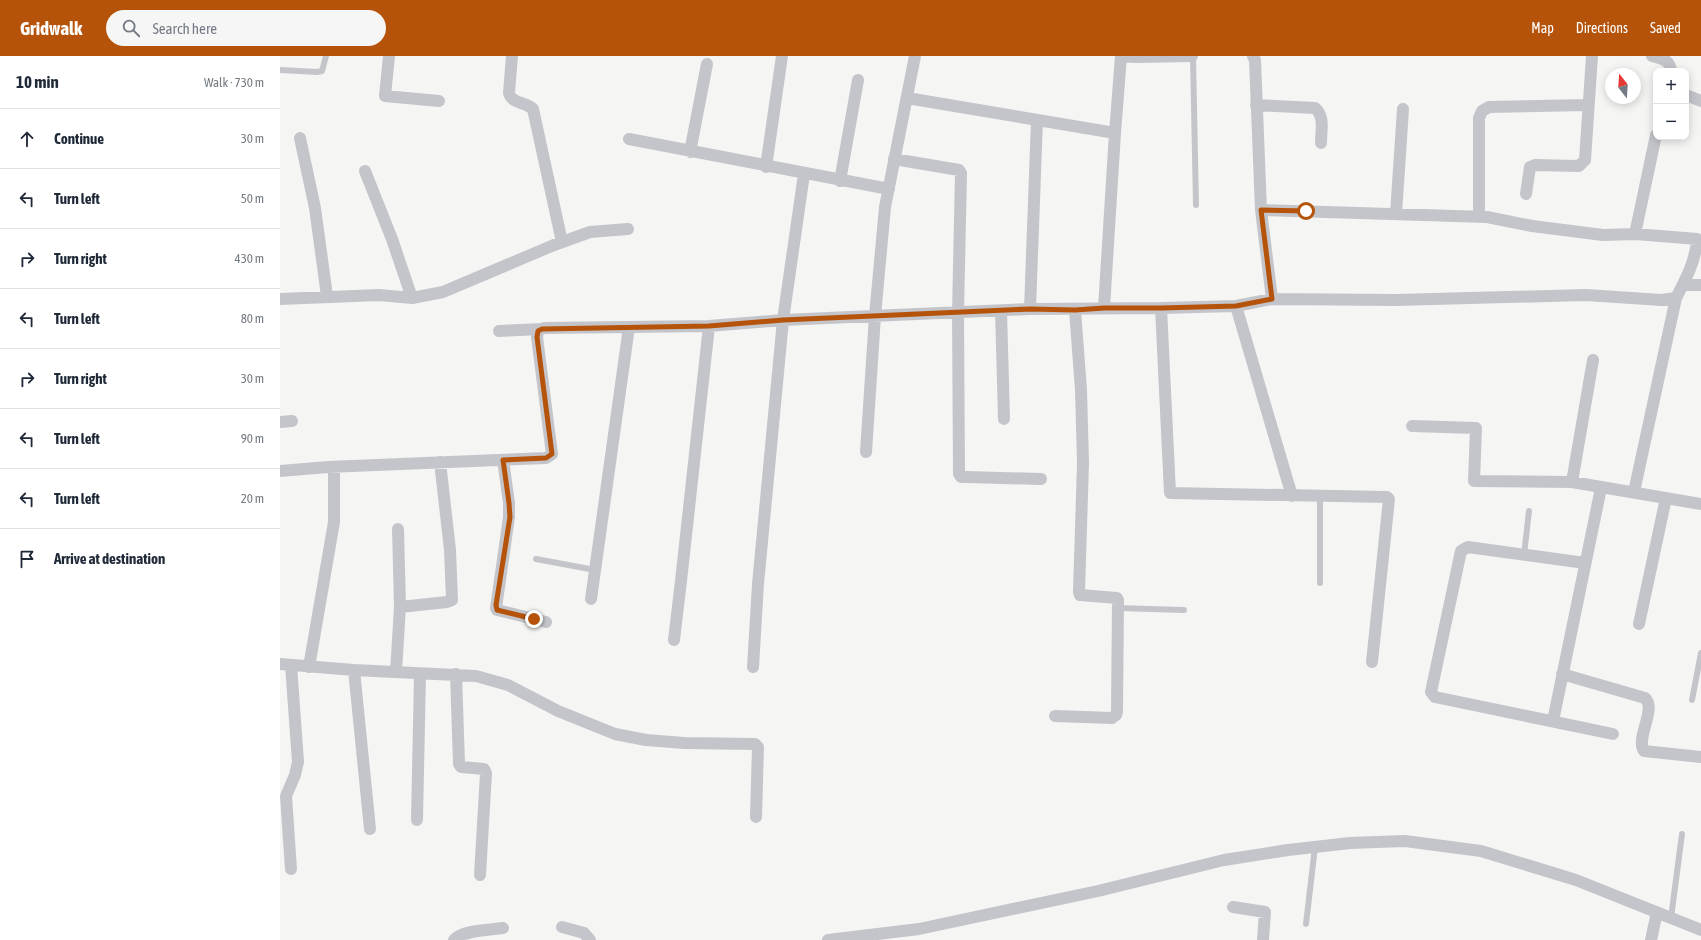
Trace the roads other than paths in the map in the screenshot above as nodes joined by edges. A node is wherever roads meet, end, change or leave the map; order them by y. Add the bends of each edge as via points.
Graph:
1 (326, 56) edge
2 (389, 56) edge
3 (512, 56) edge
4 (782, 56) edge
5 (915, 56) edge
6 (1122, 56) edge
7 (1192, 56) edge
8 (1253, 56) edge
9 (1592, 56) edge
10 (1652, 56) edge
11 (707, 64) dead end
12 (1671, 68) edge
13 (280, 70) edge
14 (858, 80) dead end
15 (1689, 97) edge
16 (907, 98) junction
17 (1701, 101) edge
18 (440, 102) dead end
19 (1256, 105) junction
20 (1588, 105) junction
21 (1403, 109) dead end
22 (1037, 120) junction
23 (1115, 133) junction
24 (300, 138) dead end
25 (629, 139) dead end
26 (1655, 140) edge
27 (1321, 143) dead end
28 (690, 152) junction
29 (894, 159) junction
30 (766, 167) junction
31 (366, 171) dead end
32 (804, 174) junction
33 (840, 180) junction
34 (889, 189) junction
35 (1526, 194) dead end
36 (1196, 205) dead end
37 (1261, 210) junction
38 (1396, 214) junction
39 (1479, 217) junction
40 (628, 228) dead end
41 (1635, 234) junction
42 (1699, 234) edge
43 (562, 242) junction
44 (1683, 285) junction
45 (1701, 285) edge
46 (327, 296) junction
47 (412, 298) junction
48 (1676, 298) junction
49 (280, 299) edge
50 (1272, 299) junction
51 (1236, 306) junction
52 (1104, 308) junction
53 (1161, 308) junction
54 (1030, 309) junction
55 (1075, 310) junction
56 (1001, 311) junction
57 (958, 313) junction
58 (875, 316) junction
59 (783, 320) junction
60 (709, 326) junction
61 (629, 327) junction
62 (542, 329) junction
63 (498, 331) dead end
64 (1593, 360) dead end
65 (1004, 419) dead end
66 (1412, 426) dead end
67 (866, 452) dead end
68 (503, 460) junction
69 (440, 462) junction
70 (334, 467) junction
71 (280, 471) edge
72 (1041, 478) dead end
73 (1572, 482) junction
74 (1601, 488) junction
75 (1634, 492) junction
76 (1292, 496) junction
77 (1320, 496) junction
78 (1666, 498) junction
79 (1701, 504) edge
80 (1529, 511) dead end
81 (398, 529) dead end
82 (1524, 555) junction
83 (536, 559) dead end
84 (1585, 563) junction
85 (595, 570) junction
86 (1320, 583) dead end
87 (591, 599) dead end
88 (400, 607) junction
89 (1118, 608) junction
90 (1184, 610) dead end
91 (546, 622) dead end
92 (1639, 624) dead end
93 (674, 640) dead end
94 (1701, 653) edge
95 (1372, 662) dead end
96 (286, 664) edge
97 (309, 667) junction
98 (753, 667) dead end
99 (354, 670) junction
100 (396, 672) junction
101 (420, 674) junction
102 (456, 674) junction
103 (1562, 674) junction
104 (1692, 700) dead end
105 (1055, 716) dead end
106 (1553, 721) junction
107 (1613, 734) dead end
108 (1701, 757) edge
109 (756, 817) dead end
110 (417, 820) dead end
111 (370, 829) dead end
112 (1682, 834) dead end
113 (1315, 847) junction
114 (291, 869) dead end
115 (480, 875) dead end
116 (1233, 907) dead end
117 (1658, 912) junction
118 (1671, 918) junction
119 (1306, 924) dead end
120 (503, 928) dead end
121 (562, 928) dead end
122 (1701, 930) edge
123 (454, 940) edge
124 (590, 940) edge
125 (828, 940) edge
126 (1262, 940) edge
127 (1651, 940) edge

1 - 13 lane via 322,71
2 - 18 street via 385,96
3 - 43 street via 509,94 514,100 533,109
4 - 30 street
5 - 16 street
6 - 7 street
6 - 23 street
7 - 36 lane
8 - 19 street
9 - 20 street
10 - 12 street via 1668,61
11 - 28 street
14 - 33 street
15 - 17 street
16 - 22 street
16 - 29 street
19 - 27 street via 1315,108 1322,117
19 - 37 street
20 - 35 street via 1585,160 1579,166 1530,167
20 - 39 street via 1489,107 1482,111 1479,118
21 - 38 street
22 - 23 street
22 - 54 street
23 - 52 street
24 - 46 street via 315,208
25 - 28 street
26 - 41 street
28 - 30 street
29 - 34 street
29 - 57 street via 961,171
30 - 32 street
31 - 47 street
32 - 33 street
32 - 59 street
33 - 34 street
34 - 58 street via 884,207
37 - 38 street
37 - 50 street
38 - 39 street
39 - 41 street via 1603,235
40 - 43 street via 590,232
41 - 42 street
42 - 44 street via 1690,272
43 - 47 street via 443,292
44 - 45 street
44 - 48 street
46 - 47 street via 378,295
46 - 49 street
48 - 50 street via 1662,300 1586,295 1396,300
48 - 75 street
50 - 51 street
51 - 53 street
51 - 76 street
52 - 53 street
52 - 55 street
53 - 76 street via 1170,493
54 - 55 street
54 - 56 street
55 - 89 street via 1083,463 1079,592 1083,596 1117,598
56 - 57 street
56 - 65 street
57 - 58 street
57 - 72 street via 959,474 961,477
58 - 59 street
58 - 67 street
59 - 60 street
59 - 98 street via 758,584
60 - 61 street
60 - 93 street
61 - 62 street
61 - 85 street
62 - 63 street
62 - 68 street via 538,331 537,337 552,454 546,458
64 - 73 street
66 - 73 street via 1476,428 1474,481
68 - 69 street
68 - 91 street via 510,517 496,608
69 - 70 street
69 - 88 street via 450,550 452,600
70 - 71 street
70 - 97 street via 334,522
73 - 74 street
74 - 75 street
74 - 84 street
75 - 78 street
76 - 77 street
77 - 86 lane
77 - 95 street via 1389,499
78 - 79 street
78 - 92 street
80 - 82 lane
81 - 88 street
82 - 84 street
82 - 106 street via 1468,547 1461,551 1431,692 1435,697
83 - 85 lane
84 - 103 street
85 - 87 street
88 - 100 street
89 - 90 lane
89 - 105 street via 1116,715 1112,718
94 - 104 lane
96 - 97 street
96 - 114 street via 298,762 286,796
97 - 99 street
99 - 100 street
99 - 111 street
100 - 101 street
101 - 102 street
101 - 110 street
102 - 109 street via 476,676 508,685 558,711 615,734 646,740 755,744 758,747
102 - 115 street via 459,764 461,767 484,769 486,773
103 - 106 street
103 - 108 street via 1645,698 1649,705 1641,743 1644,751
106 - 107 street
112 - 118 lane
113 - 117 street via 1405,841 1482,851 1576,880
113 - 119 lane
113 - 125 street via 1224,860 1098,892 919,929
116 - 126 street via 1265,912
117 - 118 street
117 - 127 street
118 - 122 street
120 - 123 street via 466,933
121 - 124 street via 584,934

